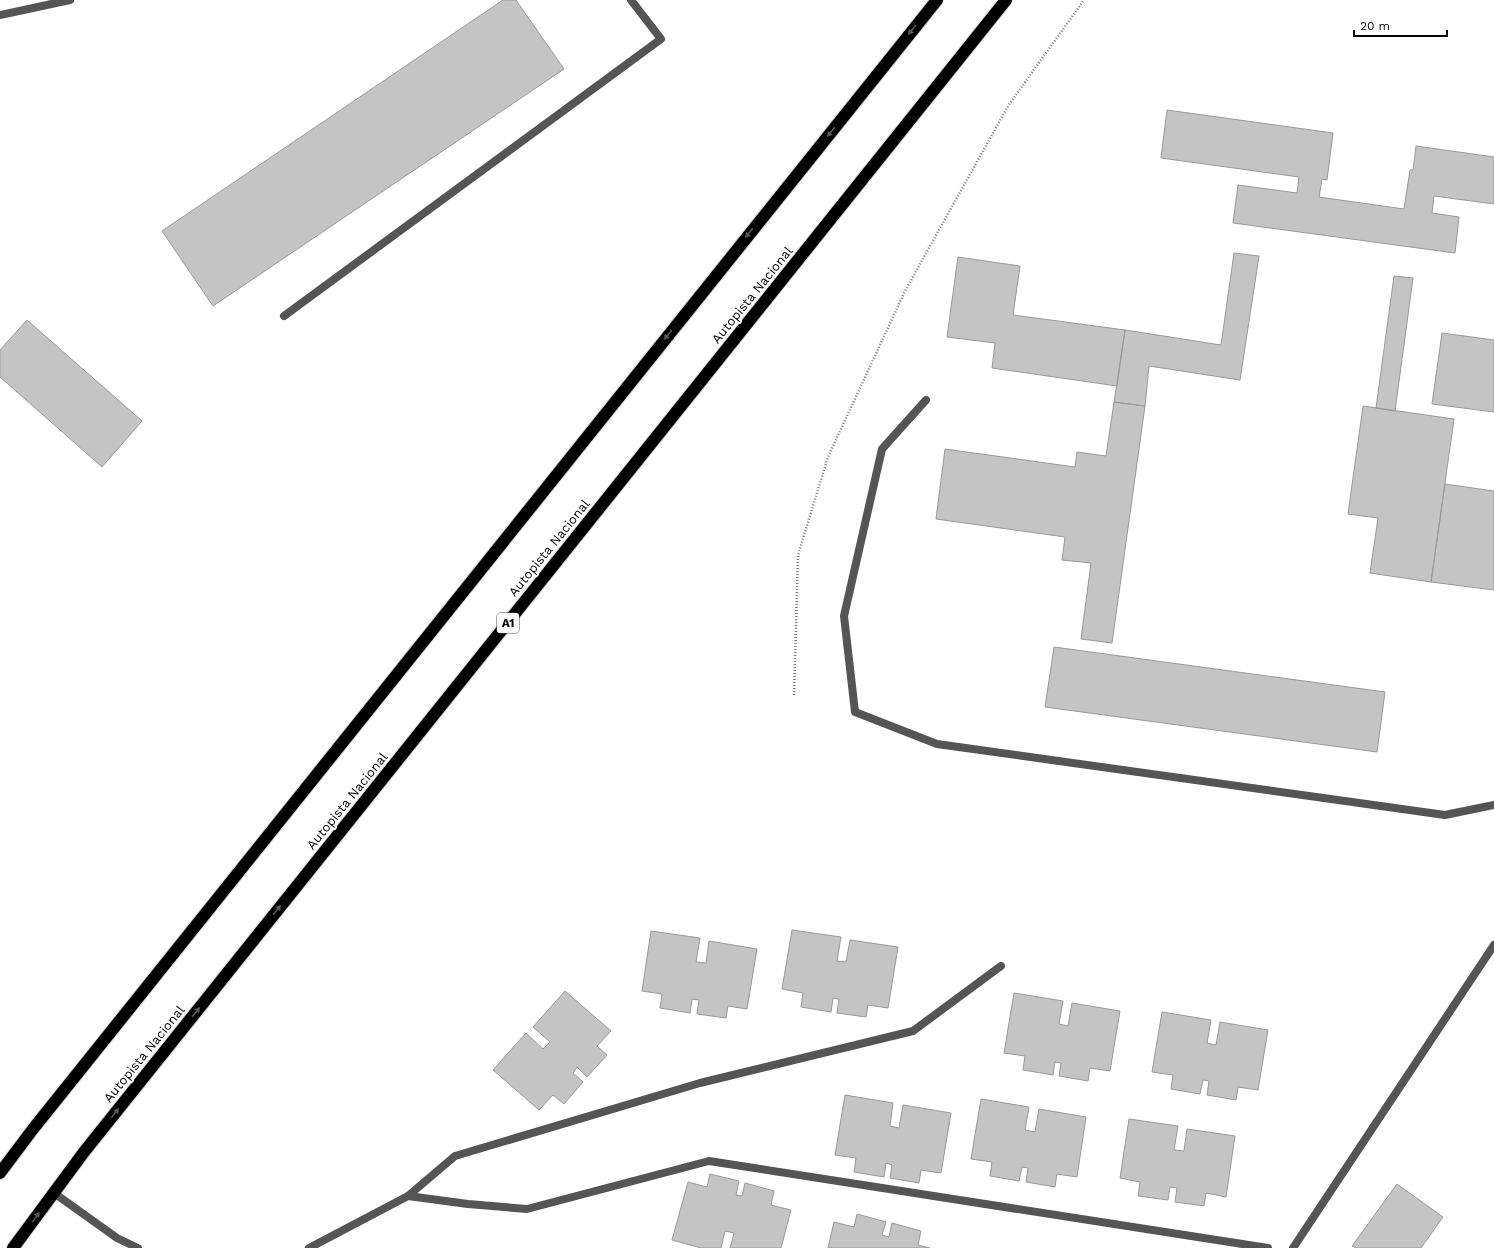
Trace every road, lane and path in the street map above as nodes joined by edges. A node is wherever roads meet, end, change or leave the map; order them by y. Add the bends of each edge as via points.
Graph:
1 (70, 0) edge
2 (631, 0) edge
3 (936, 0) edge
4 (1006, 0) edge
5 (1084, 0) edge
6 (0, 15) edge
7 (284, 316) dead end
8 (926, 400) dead end
9 (794, 695) dead end
10 (1494, 805) edge
11 (1494, 945) edge
12 (1001, 966) dead end
13 (0, 1173) edge
14 (54, 1193) junction
15 (408, 1196) junction
16 (13, 1248) edge
17 (138, 1248) edge
18 (309, 1248) edge
19 (1268, 1248) edge
20 (1293, 1248) edge

1 - 6 street
2 - 7 street via 660,39
3 -> 13 highway
14 -> 4 highway, Autopista Nacional / A1 via 84,1152
5 - 9 path via 1000,120 905,291 828,457 798,555
8 - 10 street via 882,449 844,616 855,712 937,744 1445,815
11 - 20 street
12 - 15 street via 913,1031 700,1083 455,1156
16 -> 14 highway, Autopista Nacional / A1
14 - 17 street via 116,1238
15 - 18 street
15 - 19 street via 527,1209 709,1160

